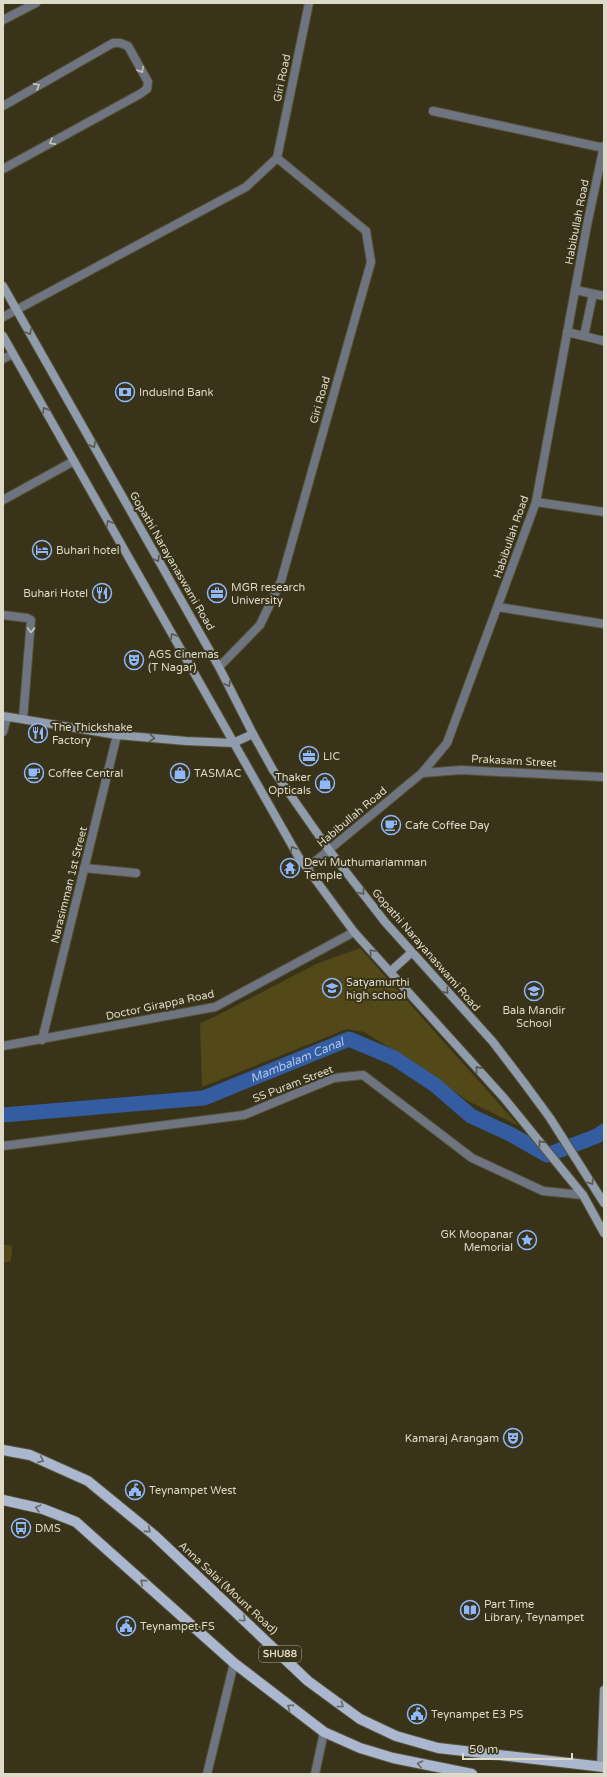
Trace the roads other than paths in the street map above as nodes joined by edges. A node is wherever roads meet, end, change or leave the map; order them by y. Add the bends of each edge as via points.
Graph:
1 (36, 3) edge
2 (309, 3) edge
3 (3, 20) edge
4 (3, 106) edge
5 (433, 110) dead end
6 (604, 147) edge
7 (277, 158) junction
8 (3, 169) edge
9 (3, 286) edge
10 (575, 290) junction
11 (593, 294) junction
12 (604, 296) edge
13 (17, 310) junction
14 (3, 317) edge
15 (567, 332) junction
16 (3, 336) edge
17 (584, 336) junction
18 (604, 341) edge
19 (13, 354) junction
20 (3, 359) edge
21 (74, 460) junction
22 (3, 500) edge
23 (536, 502) junction
24 (604, 512) edge
25 (498, 607) junction
26 (3, 616) edge
27 (604, 624) edge
28 (219, 667) junction
29 (5, 716) edge
30 (23, 719) junction
31 (3, 732) edge
32 (253, 734) junction
33 (117, 735) junction
34 (233, 743) junction
35 (422, 773) junction
36 (604, 777) edge
37 (329, 850) junction
38 (84, 868) junction
39 (307, 868) junction
40 (136, 873) dead end
41 (354, 932) junction
42 (412, 952) junction
43 (391, 971) junction
44 (42, 1040) junction
45 (3, 1046) edge
46 (3, 1146) edge
47 (583, 1195) junction
48 (604, 1203) edge
49 (604, 1233) edge
50 (3, 1450) edge
51 (3, 1500) edge
52 (234, 1663) junction
53 (604, 1690) edge
54 (324, 1732) junction
55 (603, 1766) edge
56 (454, 1772) edge
57 (207, 1774) edge
58 (315, 1774) edge
59 (472, 1774) edge

1 - 3 street
2 - 7 street, Giri Road
4 -> 8 street via 114,43 128,46 148,82 147,89 140,94
5 - 6 street
6 - 10 street, Habibullah Road
7 - 13 street via 246,187
7 - 28 street, Giri Road via 366,231 370,262 281,581 260,625
9 - 13 main road, Gopathi Narayanaswami Road
10 - 11 street
10 - 15 street, Habibullah Road
11 - 12 street
11 - 17 street
13 - 14 street
13 -> 28 main road, Gopathi Narayanaswami Road
15 - 17 street
15 - 23 street, Habibullah Road
16 - 19 main road
17 - 18 street
19 - 20 street
21 -> 19 main road
21 - 22 street
34 -> 21 main road
23 - 24 street
23 - 25 street, Habibullah Road
25 - 27 street
25 - 35 street, Habibullah Road via 447,743
26 -> 30 street via 31,620
28 -> 32 main road, Gopathi Narayanaswami Road
29 - 30 main road
29 - 31 street
30 - 33 main road
32 - 34 main road
32 - 37 main road, Gopathi Narayanaswami Road via 274,770
33 -> 34 main road
33 - 38 street, Narasimman 1st Street
39 -> 34 main road
35 - 36 street, Prakasam Street via 461,770
35 - 37 street, Habibullah Road
37 - 39 street, Habibullah Road
37 -> 42 main road, Gopathi Narayanaswami Road via 385,922
38 - 40 street
38 - 44 street, Narasimman 1st Street
39 - 41 main road
43 -> 41 main road
41 - 44 street, Doctor Girappa Road via 215,1007
42 - 43 main road
42 -> 48 main road, Gopathi Narayanaswami Road via 493,1042 550,1118
47 -> 43 main road via 504,1098
44 - 45 street, Doctor Girappa Road
46 - 47 street, SS Puram Street via 244,1115 334,1078 363,1075 472,1158 543,1191
47 - 49 main road
50 -> 55 main road, Anna Salai (Mount Road) / SHU88 via 30,1455 88,1481 154,1535 308,1681 360,1719 396,1736 438,1748
52 -> 51 main road, SHU88 via 76,1522 43,1509
54 -> 52 main road, SHU88
52 - 57 street
53 - 55 main road
56 -> 54 main road, SHU88 via 392,1758 360,1748
54 - 58 street
56 - 59 main road, SHU88

